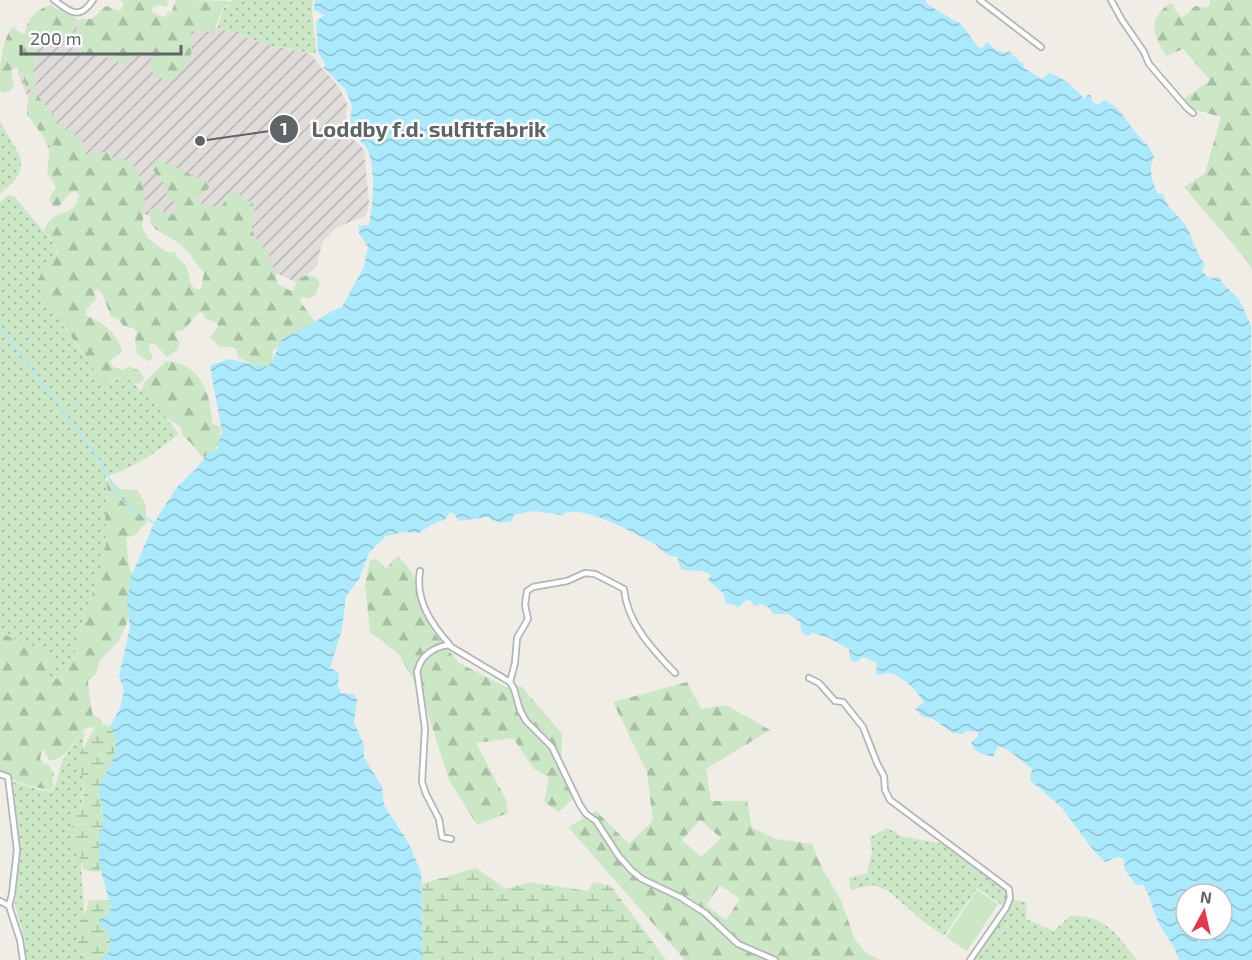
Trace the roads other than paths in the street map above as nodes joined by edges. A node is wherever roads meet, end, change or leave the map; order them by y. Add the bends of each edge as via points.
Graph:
1 (54, 0) edge
2 (93, 0) edge
3 (980, 0) edge
4 (1111, 0) edge
5 (1041, 47) dead end
6 (1193, 113) dead end
7 (420, 571) dead end
8 (452, 647) junction
9 (675, 673) dead end
10 (809, 678) dead end
11 (510, 682) junction
12 (0, 774) edge
13 (451, 838) dead end
14 (0, 901) edge
15 (9, 906) junction
16 (23, 960) edge
17 (775, 960) edge
18 (970, 960) edge

1 - 2 street via 72,13 87,9
3 - 5 street
4 - 6 street via 1149,64
7 - 8 street via 419,595 430,621
8 - 11 street
8 - 13 street via 442,646 425,655 418,670 426,728 423,789 439,819 442,837
9 - 11 street via 642,635 624,589 585,573 527,591 528,620 518,638
10 - 18 street via 835,701 843,702 863,727 890,800 1009,889 1006,908
11 - 17 street via 526,721 552,747 580,805 631,870 705,913 738,944
12 - 15 street via 8,777 17,850
14 - 15 street
15 - 16 street

